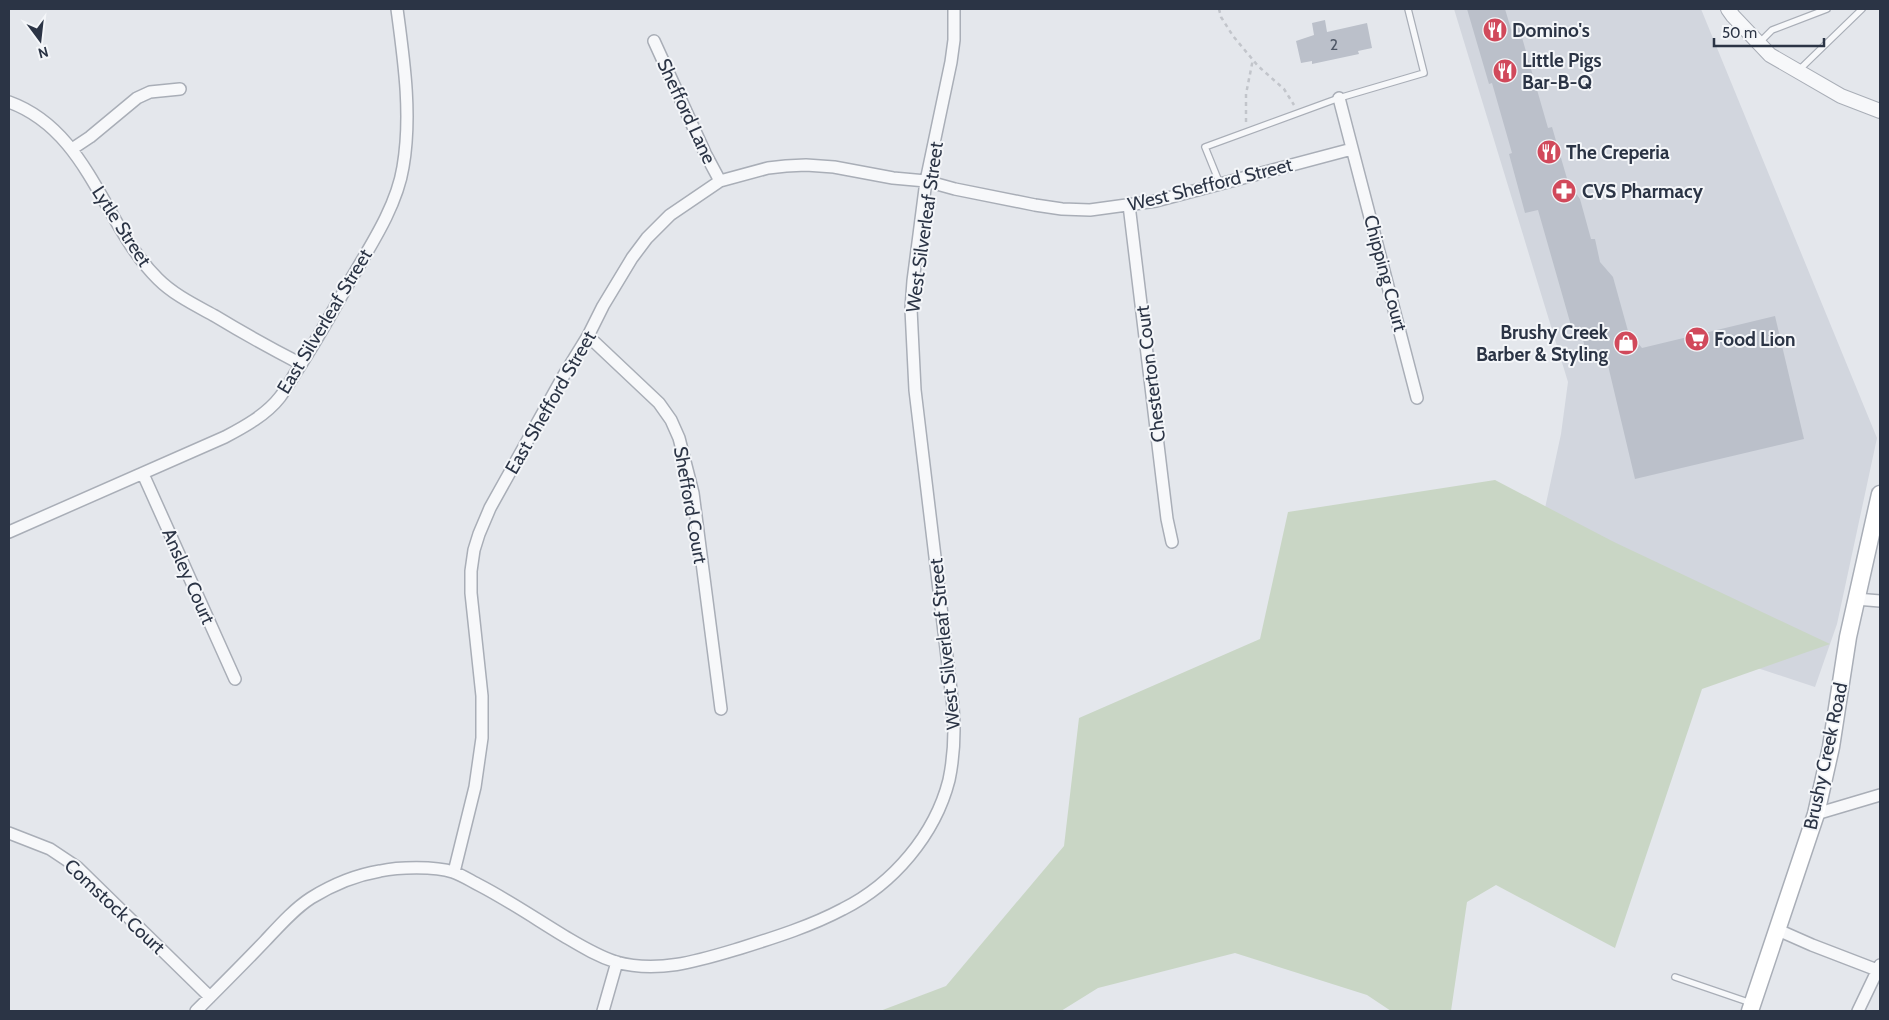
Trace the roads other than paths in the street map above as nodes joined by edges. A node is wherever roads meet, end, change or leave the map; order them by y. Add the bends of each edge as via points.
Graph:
1 (397, 9) edge
2 (954, 9) edge
3 (1408, 9) edge
4 (1728, 9) edge
5 (1827, 9) edge
6 (1862, 9) edge
7 (654, 42) dead end
8 (1759, 43) junction
9 (1798, 71) junction
10 (180, 89) dead end
11 (1339, 98) junction
12 (9, 102) edge
13 (1880, 111) edge
14 (72, 149) junction
15 (1352, 149) junction
16 (720, 181) junction
17 (926, 181) junction
18 (1220, 184) junction
19 (1129, 205) junction
20 (588, 336) junction
21 (301, 364) junction
22 (1417, 398) dead end
23 (143, 474) junction
24 (1880, 494) edge
25 (9, 532) edge
26 (1172, 542) dead end
27 (1856, 599) junction
28 (1880, 601) edge
29 (234, 680) dead end
30 (721, 709) dead end
31 (1880, 795) edge
32 (1816, 814) junction
33 (9, 833) edge
34 (454, 872) junction
35 (1778, 930) junction
36 (617, 962) junction
37 (1879, 967) edge
38 (1675, 977) dead end
39 (210, 997) junction
40 (1751, 1007) edge
41 (196, 1011) edge
42 (603, 1011) edge
43 (1858, 1011) edge

1 - 21 street, East Silverleaf Street via 407,105 403,170 378,231
2 - 17 street, West Silverleaf Street via 951,62
3 - 11 lane via 1424,74
4 - 8 street
5 - 8 lane via 1772,30
6 - 9 lane
7 - 16 street, Shefford Lane
8 - 9 street via 1770,55
9 - 13 street via 1841,96
10 - 14 street via 150,92 137,98
11 - 15 street
11 - 18 lane via 1205,147
12 - 14 street, Lytle Street via 34,115
14 - 21 street, Lytle Street via 134,250 159,281 186,300
15 - 18 street, West Shefford Street
15 - 22 street, Chipping Court
16 - 17 street, East Shefford Street via 768,168 806,165
16 - 20 street, East Shefford Street via 670,215 647,238 603,306
17 - 19 street, West Shefford Street via 955,190 1062,209 1090,210
17 - 36 street, West Silverleaf Street via 913,281 912,340 954,707 954,748 943,799 926,832 898,869 870,893 844,909 764,941 692,963 644,966
18 - 19 street, West Shefford Street
19 - 26 street, Chesterton Court
20 - 30 street, Shefford Court via 659,403 679,438 693,493
20 - 34 street, East Shefford Street via 490,508 474,550 471,594 482,696 482,738 475,787
21 - 23 street, East Silverleaf Street via 280,397 247,424
23 - 25 street, East Silverleaf Street
23 - 29 street, Ansley Court
24 - 27 main road, Brushy Creek Road
27 - 28 street
27 - 32 main road, Brushy Creek Road
31 - 32 street
32 - 35 main road, Brushy Creek Road
33 - 39 street, Comstock Court via 50,849 77,867
34 - 36 street, West Silverleaf Street via 591,952
34 - 39 street via 428,868 380,870 330,887 291,914
35 - 37 street
35 - 40 main road, Brushy Creek Road
36 - 42 street
37 - 43 street
38 - 40 lane
39 - 41 street

